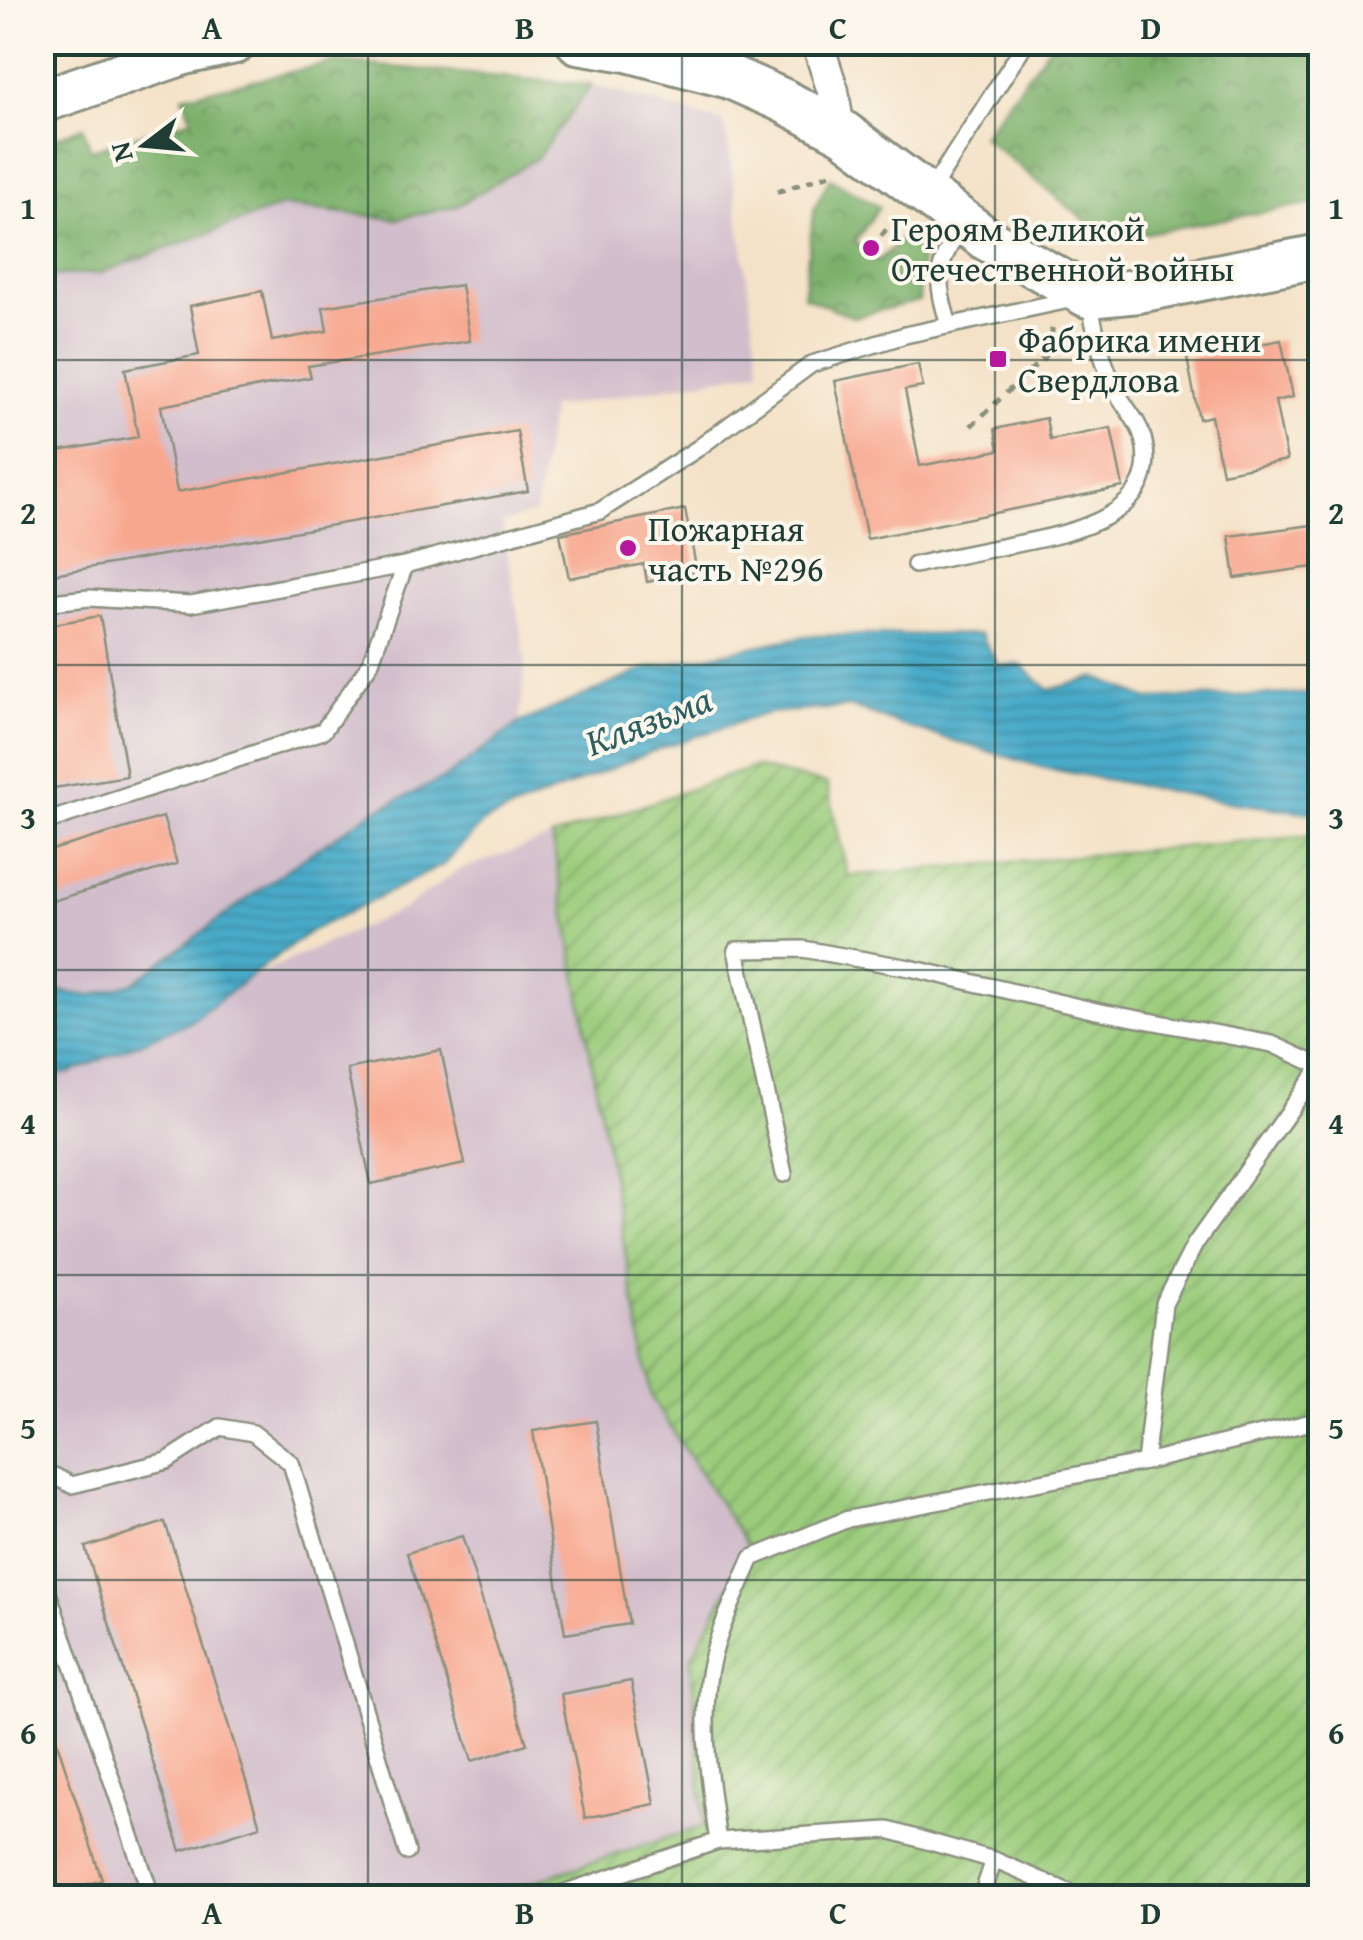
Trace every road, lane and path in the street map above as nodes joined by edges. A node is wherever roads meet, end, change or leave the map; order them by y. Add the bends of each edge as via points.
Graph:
1 (235, 42) edge
2 (578, 42) edge
3 (817, 42) edge
4 (1026, 42) edge
5 (42, 101) edge
6 (842, 149) junction
7 (777, 192) dead end
8 (914, 203) junction
9 (965, 223) junction
10 (872, 248) dead end
11 (1320, 256) edge
12 (1088, 296) junction
13 (948, 326) junction
14 (1052, 328) dead end
15 (972, 426) dead end
16 (915, 564) dead end
17 (405, 565) junction
18 (42, 603) edge
19 (42, 823) edge
20 (1320, 1067) edge
21 (784, 1174) dead end
22 (1320, 1420) edge
23 (1145, 1462) junction
24 (42, 1470) edge
25 (42, 1575) edge
26 (718, 1842) junction
27 (407, 1852) dead end
28 (994, 1860) junction
29 (152, 1898) edge
30 (548, 1898) edge
31 (981, 1898) edge
32 (1082, 1898) edge

1 - 5 street
2 - 6 street via 730,77
3 - 6 street
4 - 8 lane
6 - 7 path
6 - 8 street
8 - 9 street
8 - 10 path
9 - 12 street
9 - 13 lane via 947,247 938,277
11 - 12 street
12 - 13 lane
12 - 16 lane via 1099,352 1142,433 1148,463 1135,492 1111,515 1074,532
13 - 17 lane via 812,364 600,510
14 - 15 path via 1052,350
17 - 18 lane via 192,604 88,598
17 - 19 lane via 370,664 323,730
20 - 21 lane via 1272,1044 910,968 803,950 736,950
20 - 23 lane via 1195,1244 1164,1304
22 - 23 lane
23 - 26 lane via 848,1519 752,1558 708,1678 705,1754
24 - 27 lane via 72,1485 167,1461 220,1428 253,1433 291,1462
25 - 29 lane
26 - 28 lane via 888,1830
26 - 30 lane
28 - 31 lane
28 - 32 lane

